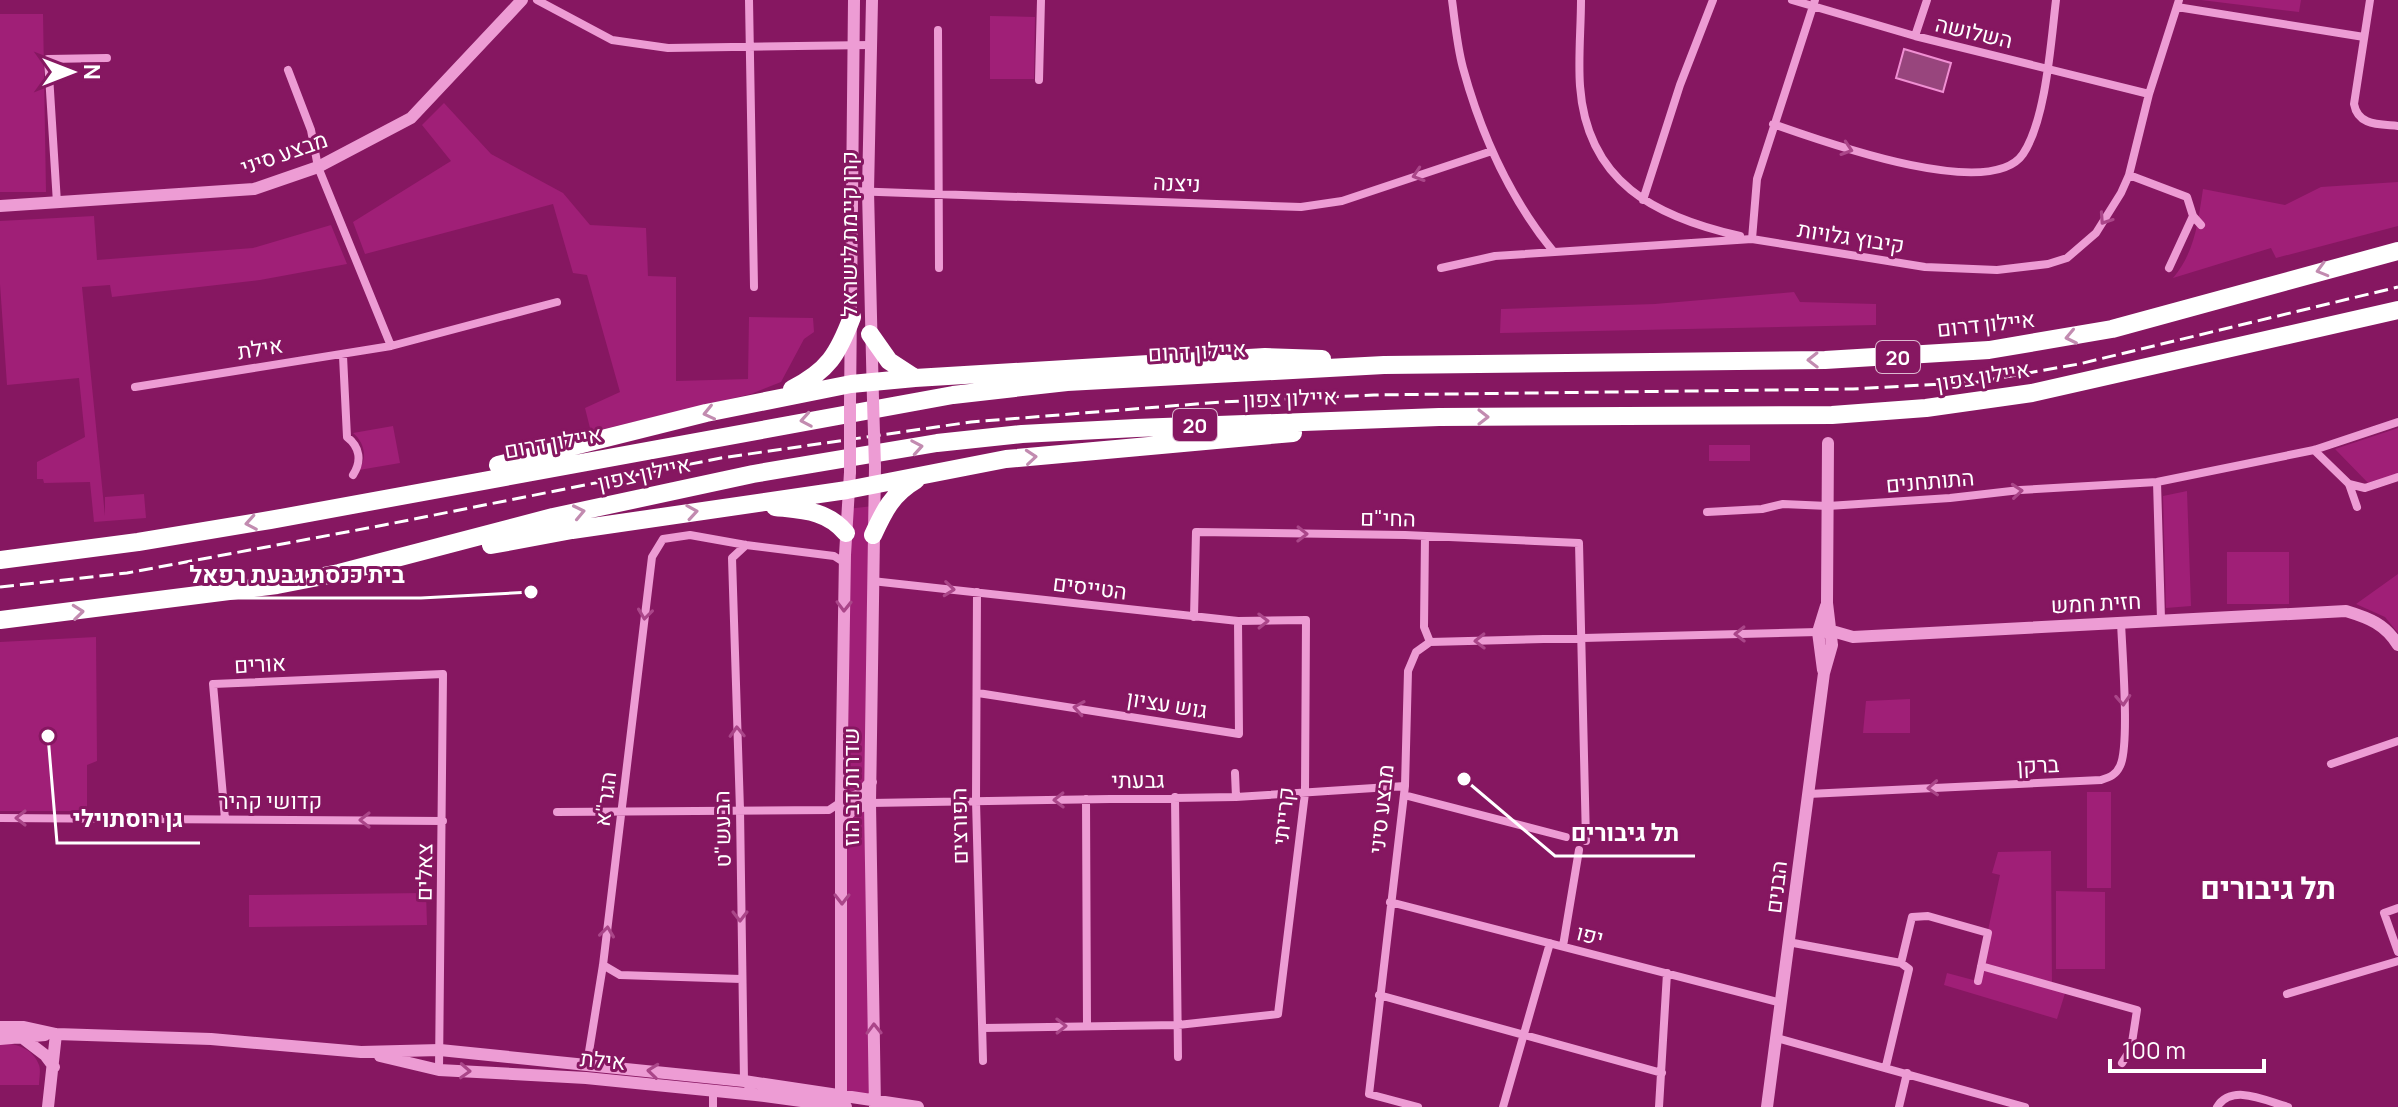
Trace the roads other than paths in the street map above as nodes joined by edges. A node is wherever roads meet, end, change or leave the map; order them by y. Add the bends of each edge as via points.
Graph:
1 (522, 0) edge
2 (537, 0) edge
3 (749, 0) edge
4 (854, 0) edge
5 (872, 0) edge
6 (1041, 0) edge
7 (1452, 0) edge
8 (1581, 0) edge
9 (1713, 0) edge
10 (1792, 0) edge
11 (1927, 0) edge
12 (2056, 0) edge
13 (2370, 0) edge
14 (2178, 3) edge
15 (1814, 4) edge
16 (938, 30) dead end
17 (1915, 36) junction
18 (2364, 37) junction
19 (751, 45) junction
20 (870, 45) junction
21 (852, 46) junction
22 (107, 58) dead end
23 (2047, 68) junction
24 (288, 70) dead end
25 (1039, 80) dead end
26 (2149, 94) junction
27 (1773, 124) junction
28 (2398, 126) edge
29 (1492, 151) junction
30 (318, 167) junction
31 (2129, 175) junction
32 (851, 191) junction
33 (868, 191) junction
34 (940, 193) junction
35 (1643, 200) junction
36 (57, 203) junction
37 (0, 206) edge
38 (2193, 216) junction
39 (2201, 225) dead end
40 (1752, 239) junction
41 (1553, 251) junction
42 (2398, 251) edge
43 (939, 268) dead end
44 (1441, 268) dead end
45 (2169, 268) dead end
46 (754, 287) dead end
47 (557, 302) dead end
48 (2398, 310) edge
49 (852, 317) junction
50 (870, 334) junction
51 (391, 346) junction
52 (343, 356) junction
53 (1384, 365) junction
54 (915, 378) junction
55 (851, 384) junction
56 (135, 387) dead end
57 (873, 391) junction
58 (771, 399) junction
59 (1439, 417) junction
60 (2398, 422) edge
61 (1828, 443) dead end
62 (2314, 450) junction
63 (927, 474) junction
64 (353, 475) dead end
65 (874, 476) junction
66 (2398, 477) edge
67 (848, 481) junction
68 (2157, 482) junction
69 (2349, 484) junction
70 (748, 504) junction
71 (1828, 506) junction
72 (2357, 507) dead end
73 (328, 508) junction
74 (1707, 512) dead end
75 (873, 535) junction
76 (1425, 536) junction
77 (845, 540) junction
78 (725, 541) junction
79 (746, 545) junction
80 (732, 558) junction
81 (3, 559) edge
82 (839, 560) junction
83 (339, 573) junction
84 (872, 581) junction
85 (977, 592) junction
86 (1194, 617) junction
87 (2161, 619) junction
88 (1306, 620) joint
89 (0, 621) edge
90 (1238, 621) junction
91 (2121, 622) junction
92 (2382, 629) junction
93 (1581, 638) junction
94 (1825, 638) junction
95 (1430, 642) junction
96 (2398, 645) edge
97 (2398, 654) edge
98 (443, 674) joint
99 (978, 693) junction
100 (2398, 741) edge
101 (2331, 764) dead end
102 (1235, 773) dead end
103 (871, 782) junction
104 (1405, 790) junction
105 (1305, 793) junction
106 (1808, 794) junction
107 (1175, 797) junction
108 (1236, 797) junction
109 (1086, 799) junction
110 (976, 801) junction
111 (841, 802) junction
112 (870, 803) junction
113 (740, 810) junction
114 (829, 810) junction
115 (621, 811) junction
116 (557, 812) dead end
117 (0, 818) edge
118 (225, 819) junction
119 (443, 821) junction
120 (841, 821) junction
121 (1566, 837) dead end
122 (1586, 841) dead end
123 (1579, 850) dead end
124 (1390, 902) junction
125 (2398, 908) edge
126 (1788, 942) junction
127 (1550, 943) junction
128 (1563, 946) junction
129 (2398, 952) edge
130 (2398, 961) edge
131 (603, 965) junction
132 (1905, 966) junction
133 (1981, 966) junction
134 (1667, 973) junction
135 (741, 979) junction
136 (1978, 981) dead end
137 (2287, 994) dead end
138 (1379, 995) junction
139 (1781, 1003) junction
140 (1178, 1025) junction
141 (1087, 1026) junction
142 (0, 1027) edge
143 (983, 1028) junction
144 (56, 1034) junction
145 (1524, 1034) junction
146 (1777, 1038) junction
147 (0, 1039) edge
148 (24, 1039) junction
149 (440, 1050) junction
150 (361, 1052) junction
151 (1178, 1057) dead end
152 (983, 1061) dead end
153 (2122, 1063) dead end
154 (587, 1064) junction
155 (1886, 1066) junction
156 (54, 1067) junction
157 (439, 1070) junction
158 (1662, 1073) junction
159 (1907, 1073) junction
160 (702, 1076) junction
161 (571, 1077) junction
162 (744, 1081) junction
163 (714, 1091) junction
164 (756, 1095) junction
165 (841, 1102) edge
166 (874, 1103) edge
167 (48, 1107) edge
168 (713, 1107) edge
169 (848, 1107) edge
170 (918, 1107) edge
171 (1418, 1107) edge
172 (1503, 1107) edge
173 (1659, 1107) edge
174 (1767, 1107) edge
175 (1899, 1107) edge
176 (2025, 1107) edge
177 (2217, 1107) edge
178 (2288, 1107) edge

1 - 30 street, מבצע סיני via 411,118
2 - 19 street via 612,40 668,48
3 - 19 street
4 - 21 street, קרן קיימת לישראל
5 - 20 street, קרן קיימת לישראל
6 - 25 street
7 - 29 street via 1462,65
8 - 35 street via 1580,87 1586,118 1612,171
9 - 35 street
10 - 15 street, השלושה
11 - 17 street
12 - 23 street
13 - 18 street
14 - 18 street
14 - 26 street, קיבוץ גלויות
15 - 17 street, השלושה
15 - 27 street
16 - 34 street
17 - 23 street, השלושה
18 - 28 street via 2356,113 2363,120
19 - 21 street
19 - 46 street
20 - 21 street
20 - 33 street, קרן קיימת לישראל
21 - 32 street, קרן קיימת לישראל
22 - 36 street via 48,59
23 - 26 street, השלושה
27 -> 23 street via 1861,154 1932,170 1975,172 2007,166 2022,157 2031,140
24 - 30 street via 311,130
26 - 31 street, קיבוץ גלויות
27 - 40 street via 1757,179
29 -> 34 street, ניצנה via 1342,201 1301,207
29 - 41 street via 1528,221
30 - 36 street, מבצע סיני via 254,189
30 - 51 street
31 - 38 street via 2187,197
31 -> 40 street, קיבוץ גלויות via 2096,233 2067,258 2036,266 1925,267
32 - 33 street, ניצנה
32 - 49 street, קרן קיימת לישראל
33 - 34 street, ניצנה
33 - 50 street, קרן קיימת לישראל
34 - 43 street
35 - 40 street via 1688,222
36 - 37 street, מבצע סיני
38 - 39 street
38 - 45 street
40 - 41 street, קיבוץ גלויות
41 - 44 street, קיבוץ גלויות
42 -> 53 highway, איילון דרום / 20 via 2112,329 1989,350 1825,360
47 - 51 street, אילת
59 -> 48 highway, איילון צפון / 20 via 1832,415 1926,408 2032,393
49 - 55 street, קרן קיימת לישראל
49 - 58 highway via 826,368
50 - 54 highway via 889,361
50 - 57 street, קרן קיימת לישראל
51 - 52 street, אילת
52 - 56 street, אילת
52 - 64 street via 347,437 359,453
53 - 54 highway via 1265,357
53 -> 73 highway, איילון דרום / 20 via 1067,382 953,395
54 - 57 highway
55 - 57 highway
55 - 58 highway
55 - 67 street, קרן קיימת לישראל, bridge
57 - 65 street, קרן קיימת לישראל, bridge
58 -> 73 highway
63 -> 59 highway via 1006,459
83 -> 59 highway, איילון צפון / 20 via 569,514 753,474 937,443 1093,430
60 - 62 street, התותחנים
61 - 71 street, הבנים
62 - 68 street, התותחנים
62 - 69 street
63 - 65 highway
63 - 75 highway via 896,494
65 - 67 highway
65 - 75 street, שדרות דב הוז
66 - 69 street via 2365,488
67 - 70 highway
67 - 77 street, שדרות דב הוז
71 -> 68 street, התותחנים
68 - 87 street
69 - 72 street
70 - 77 highway via 814,511 838,523
83 -> 70 highway
71 - 74 street, התותחנים via 1783,504
71 - 94 street, הבנים
73 -> 81 highway, איילון דרום / 20 via 138,542
75 - 84 street, שדרות דב הוז
86 -> 76 street, החי"ם via 1196,532
76 - 93 street, החי"ם via 1579,543
76 - 95 street via 1424,627
77 - 82 street, שדרות דב הוז
78 - 79 street
78 - 80 street, הבעש"ט
78 -> 115 street, הגר"א via 690,535 663,539 652,557
79 - 80 street
79 - 82 street
113 -> 80 street, הבעש"ט
82 -> 111 street, שדרות דב הוז
89 -> 83 highway, איילון צפון / 20
84 -> 85 street, הטייסים
84 - 103 street, שדרות דב הוז
85 - 86 street, הטייסים
85 - 99 street, הפורצים
86 - 90 street, הטייסים
87 - 91 street, חזית חמש
87 - 92 street, חזית חמש via 2340,611
90 -> 88 street, הטייסים
88 - 105 street, קרייתי
90 -> 99 street, גוש עציון via 1239,734
91 - 94 street, חזית חמש
91 -> 106 street, ברקן via 2125,743 2122,764 2113,776
92 - 96 street
92 - 97 street
94 -> 93 street, חזית חמש
93 -> 95 street, חזית חמש
93 - 122 street
94 - 106 street, הבנים
95 - 104 street, מבצע סיני via 1416,652 1408,671
98 - 118 street, אורים via 213,684
98 - 119 street, צאלים
99 - 110 street, הפורצים
100 - 101 street
102 - 108 street
103 - 111 street via 860,795
103 - 112 street, שדרות דב הוז
104 - 105 street, גבעתי
104 - 121 street, גבעתי
104 - 124 street, מבצע סיני
105 - 108 street, גבעתי
105 - 140 street, קרייתי via 1278,1014
106 - 126 street, הבנים
107 - 108 street, גבעתי
107 - 109 street, גבעתי
107 - 140 street
109 -> 110 street, גבעתי
109 - 141 street
110 - 112 street, גבעתי
110 - 143 street, הפורצים
111 - 114 street
111 - 120 street, שדרות דב הוז
112 - 120 street
166 -> 112 street, שדרות דב הוז
113 - 114 street
113 - 115 street
113 -> 135 street, הבעש"ט
114 - 120 street
115 - 116 street
131 -> 115 street, הגר"א
118 -> 117 street, קדושי קהיר
119 -> 118 street, קדושי קהיר
119 - 149 street, צאלים
120 -> 165 street, שדרות דב הוז
123 - 128 street
124 - 127 street, יפו
124 - 138 street, מבצע סיני
125 - 129 street via 2384,913
126 - 132 street
126 - 139 street, הבנים
127 - 128 street, יפו
127 - 145 street
128 - 134 street, יפו
130 - 137 street
131 - 135 street via 620,975
131 - 154 street, הגר"א
132 - 133 street via 1912,917 1928,916 1988,933
132 - 155 street
133 - 136 street
133 - 153 street via 2137,1010 2131,1049
134 - 139 street, יפו
134 - 158 street
135 - 162 street, הבעש"ט
138 - 145 street
138 - 171 street, מבצע סיני via 1369,1094
139 - 146 street, הבנים
140 - 141 street
140 - 151 street
143 -> 141 street
142 - 144 street, אילת
143 - 152 street, הפורצים
144 - 148 street, אילת
144 - 150 street, אילת via 211,1039
144 - 156 street
145 - 158 street
145 - 172 street
146 - 155 street
146 - 174 street, הבנים
147 - 148 street, אילת
148 - 156 street
149 - 150 street, אילת
149 - 154 street, אילת
149 - 157 street, צאלים
150 - 157 street, אילת
160 -> 154 street, אילת
154 - 161 street
155 - 159 street
156 - 167 street
157 -> 161 street, אילת
158 - 173 street
159 - 175 street
159 - 176 street
160 - 162 street, אילת
160 - 163 street
161 - 163 street, אילת
162 - 164 street
162 - 165 street, אילת
163 - 164 street, אילת
163 - 168 street
164 - 165 street, אילת
165 - 166 street
165 - 169 street
166 - 170 street
177 - 178 street via 2227,1096 2237,1095

